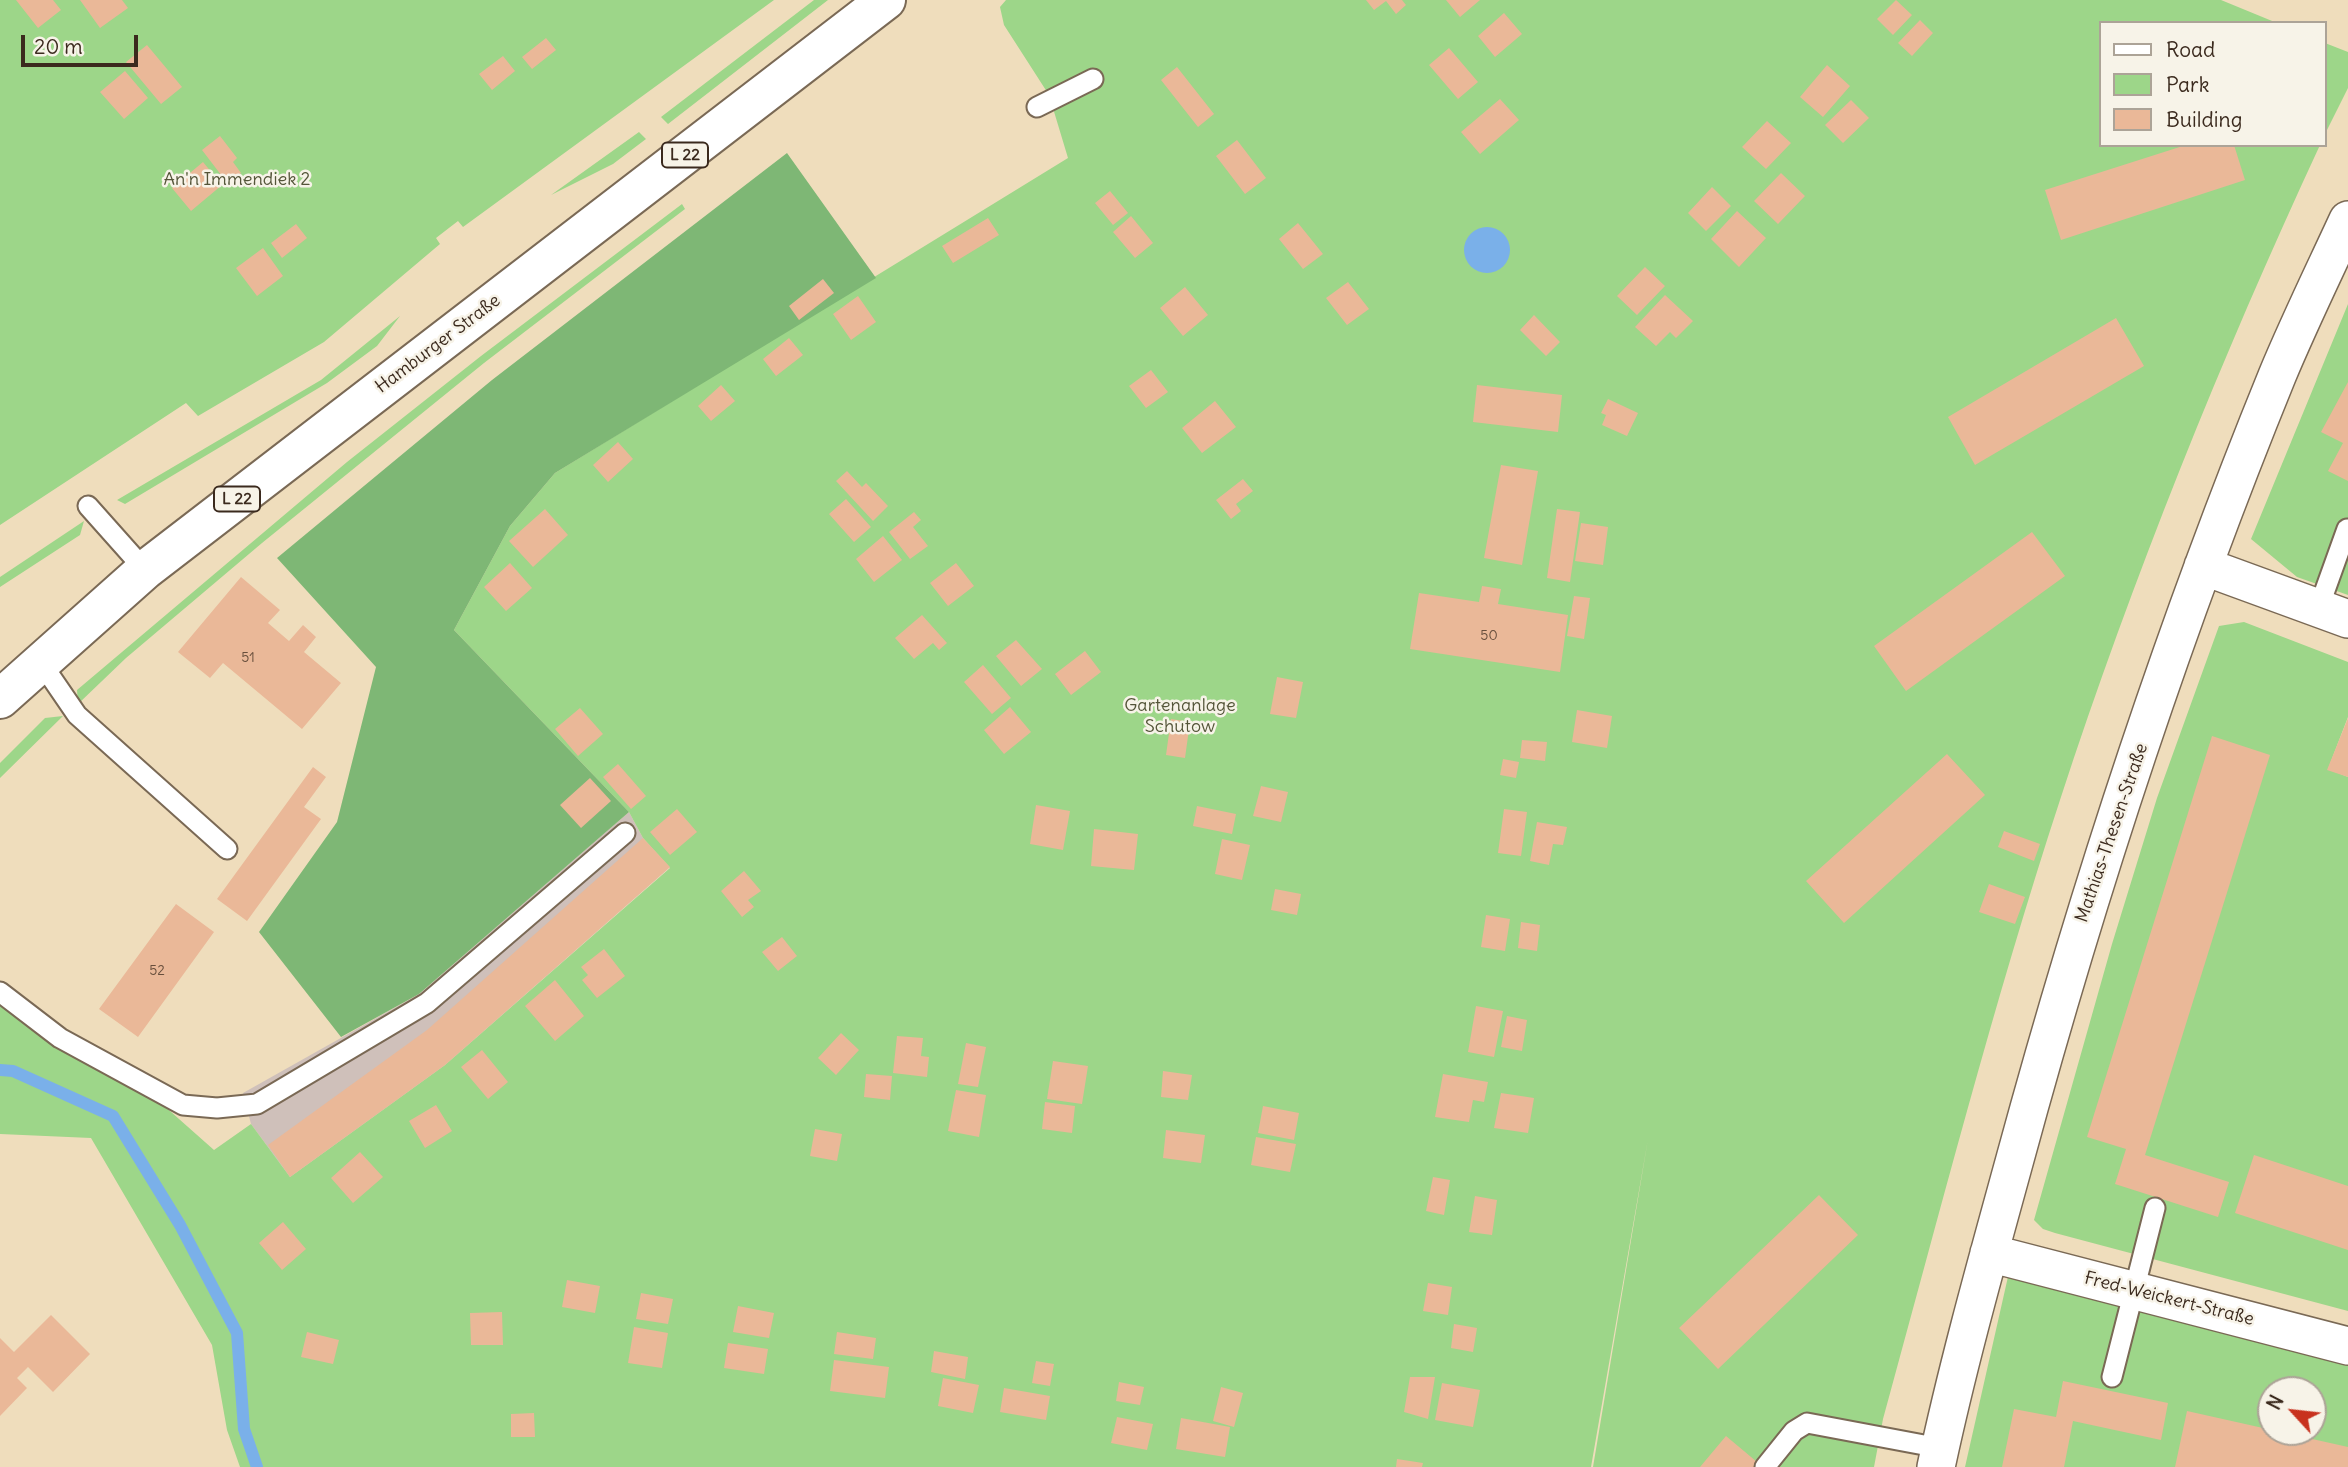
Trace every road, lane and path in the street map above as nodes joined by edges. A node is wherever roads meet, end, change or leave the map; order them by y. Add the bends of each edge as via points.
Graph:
1 (886, 0) edge
2 (1093, 79) dead end
3 (1037, 107) dead end
4 (2348, 219) edge
5 (88, 506) dead end
6 (2347, 529) edge
7 (2203, 566) junction
8 (145, 570) junction
9 (2334, 613) edge
10 (40, 661) junction
11 (0, 699) edge
12 (625, 833) dead end
13 (228, 849) dead end
14 (0, 992) edge
15 (2155, 1208) dead end
16 (1989, 1254) junction
17 (2134, 1291) junction
18 (2348, 1346) edge
19 (2112, 1377) dead end
20 (1938, 1457) edge
21 (1765, 1467) edge

1 - 8 main road, Hamburger Straße / L 22
2 - 3 lane
4 - 7 street, Mathias-Thesen-Straße via 2278,374
5 - 8 lane
6 - 9 lane
7 - 9 street
7 - 16 street, Mathias-Thesen-Straße via 2084,915
8 - 10 main road, Hamburger Straße / L 22
10 - 11 main road, Hamburger Straße / L 22
10 - 13 lane via 77,715
12 - 14 lane via 427,1003 257,1104 183,1105 60,1038
15 - 17 lane
16 - 17 street, Fred-Weickert-Straße
16 - 20 street, Mathias-Thesen-Straße
17 - 18 street, Fred-Weickert-Straße
17 - 19 lane
20 - 21 lane via 1807,1423 1794,1431

